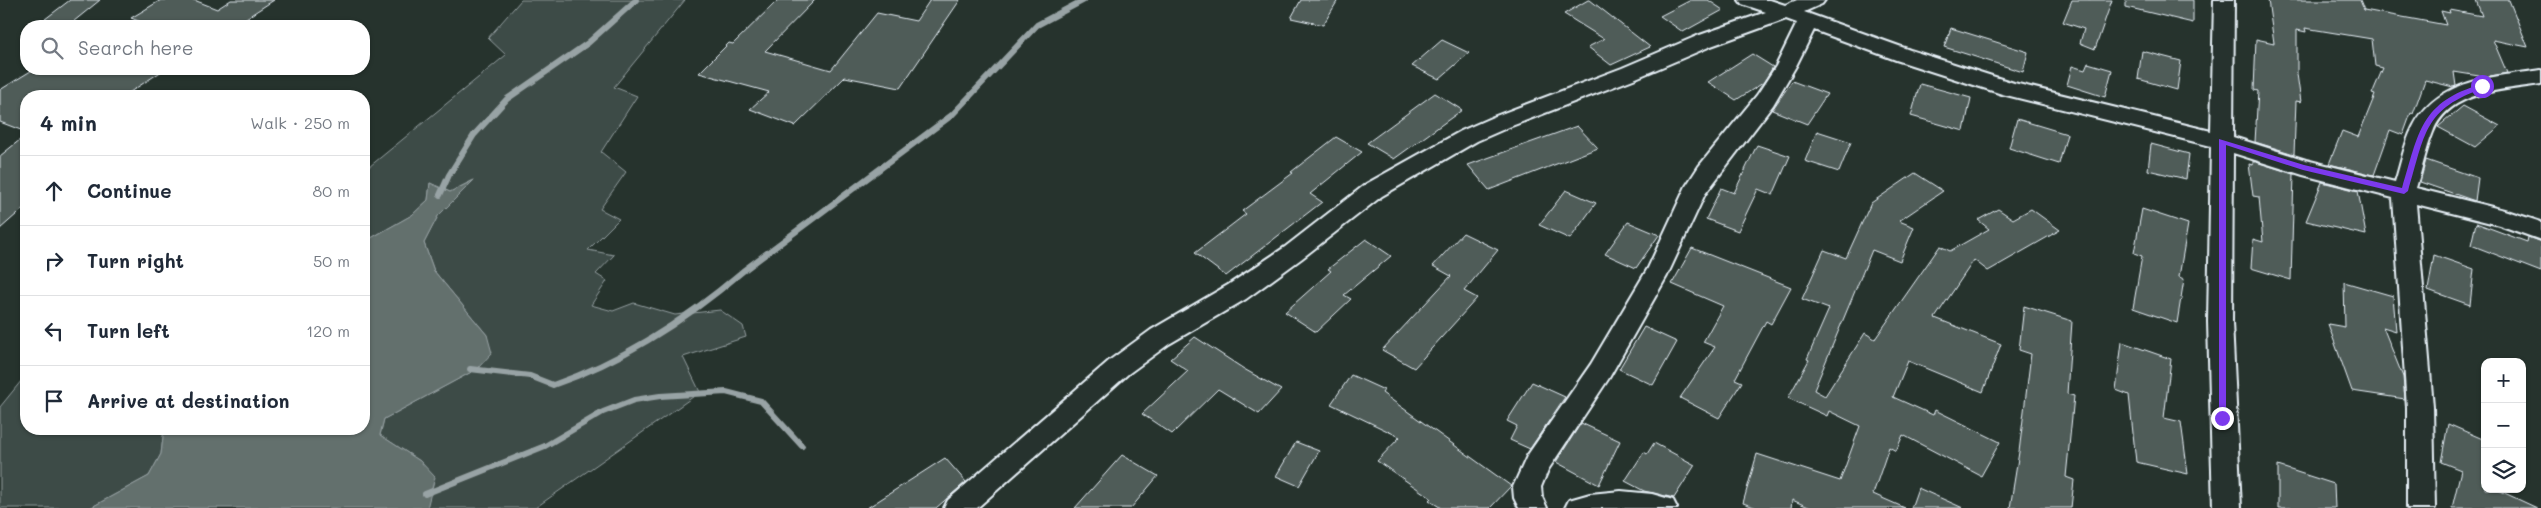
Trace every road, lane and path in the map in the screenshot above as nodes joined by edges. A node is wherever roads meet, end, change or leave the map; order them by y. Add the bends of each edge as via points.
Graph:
1 (1749, 0) edge
2 (2224, 0) edge
3 (1803, 11) edge
4 (2541, 77) edge
5 (2222, 141) junction
6 (2404, 191) junction
7 (2541, 231) edge
8 (958, 508) edge
9 (1533, 508) edge
10 (1579, 508) edge
11 (1663, 508) edge
12 (2227, 508) edge
13 (2421, 508) edge

1 - 3 street
2 - 5 street
3 - 5 street via 1916,60 2010,89
3 - 8 street via 1704,41 1485,129 1374,190 1237,292 1160,337 1119,367
3 - 9 street via 1786,66 1694,192 1659,270 1600,371 1537,464 1527,487
4 - 6 street via 2482,86 2458,94 2441,105 2424,128
5 - 6 street via 2303,167
5 - 12 street via 2221,351
6 - 7 street
6 - 13 street via 2420,407
10 - 11 street via 1598,503 1633,503

